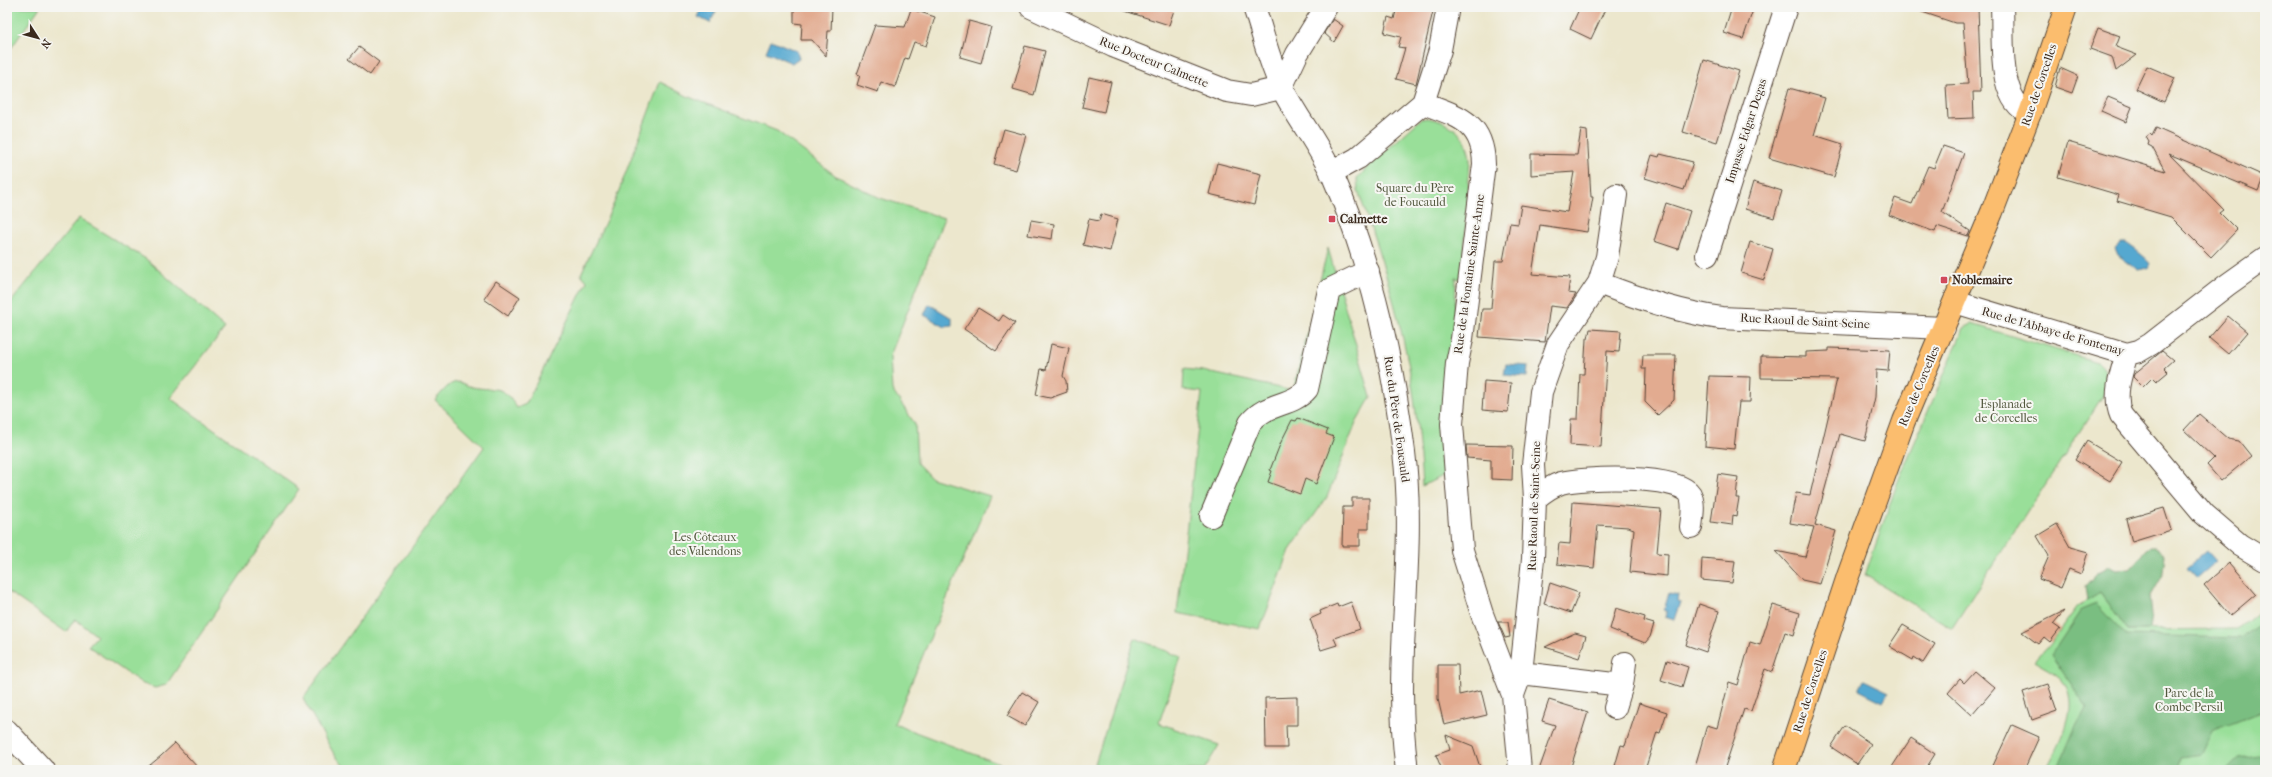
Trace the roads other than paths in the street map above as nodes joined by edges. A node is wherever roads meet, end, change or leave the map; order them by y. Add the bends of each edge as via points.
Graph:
1 (1031, 7) edge
2 (1254, 7) edge
3 (1326, 7) edge
4 (1448, 7) edge
5 (1786, 7) edge
6 (2002, 7) edge
7 (2066, 7) edge
8 (1281, 88) junction
9 (1423, 103) junction
10 (2030, 113) junction
11 (1331, 173) junction
12 (1616, 195) dead end
13 (1707, 255) dead end
14 (2265, 258) edge
15 (1368, 271) junction
16 (1599, 283) junction
17 (1955, 302) junction
18 (1944, 328) junction
19 (2127, 354) junction
20 (1535, 499) junction
21 (1211, 516) dead end
22 (1691, 527) dead end
23 (2265, 560) edge
24 (1625, 663) dead end
25 (1521, 674) junction
26 (1622, 684) junction
27 (1513, 695) junction
28 (1615, 708) dead end
29 (7, 732) edge
30 (43, 770) edge
31 (1407, 770) edge
32 (1520, 770) edge
33 (1784, 770) edge

1 - 8 street, Rue Docteur Calmette via 1113,46 1236,94 1251,95
2 - 8 street
3 - 8 street via 1297,54
4 - 9 street via 1440,50
5 - 13 street, Impasse Edgar Degas
6 - 10 street via 2005,80 2016,106
7 - 10 main road, Rue de Corcelles
8 - 11 street
9 - 11 street via 1358,158
9 - 27 street, Rue de la Fontaine Sainte-Anne via 1465,121 1476,132 1483,145 1484,164 1457,363 1452,424 1462,550 1482,614
10 - 17 main road, Rue de Corcelles
11 - 15 street, Rue du Père de Foucauld via 1349,215
12 - 16 street, Rue Raoul de Saint-Seine via 1607,257
14 - 19 street, Rue de l'Abbaye de Fontenay via 2151,344
15 - 21 street via 1329,290 1307,389 1301,396 1257,414 1250,423
15 - 31 street, Rue du Père de Foucauld via 1390,365 1404,461 1407,562 1401,700
16 - 18 street, Rue Raoul de Saint-Seine via 1663,306 1720,318
16 - 20 street, Rue Raoul de Saint-Seine via 1558,344 1546,376 1533,465
17 - 18 main road, Rue de Corcelles
17 - 19 street, Rue de l'Abbaye de Fontenay
18 - 33 main road, Rue de Corcelles via 1904,421 1848,576
19 - 23 street via 2118,395 2121,415 2204,514 2234,540
20 - 22 street via 1556,484 1572,480 1664,480 1681,486 1689,494 1693,505
20 - 25 street, Rue Raoul de Saint-Seine via 1533,559
24 - 26 street
25 - 26 street
25 - 27 street, Rue Raoul de Saint-Seine
26 - 28 street
27 - 32 street, Rue de la Fontaine Sainte-Anne
29 - 30 street

